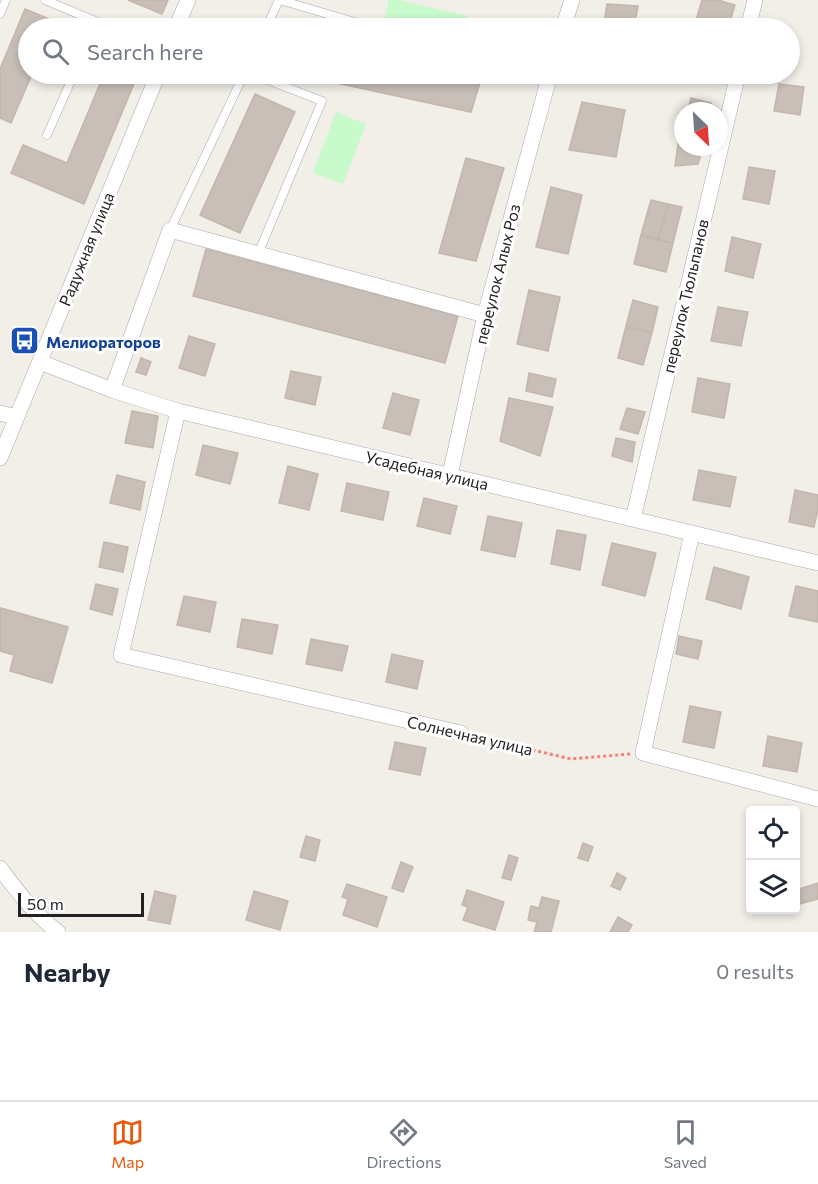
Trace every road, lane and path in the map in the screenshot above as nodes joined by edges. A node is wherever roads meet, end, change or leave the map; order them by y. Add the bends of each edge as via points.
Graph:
1 (6, 0) edge
2 (45, 0) edge
3 (188, 0) edge
4 (280, 0) edge
5 (572, 0) edge
6 (755, 0) edge
7 (0, 14) edge
8 (81, 18) edge
9 (180, 18) edge
10 (271, 18) edge
11 (341, 18) edge
12 (566, 18) edge
13 (750, 18) edge
14 (70, 84) edge
15 (154, 84) edge
16 (239, 84) edge
17 (278, 84) edge
18 (547, 84) edge
19 (736, 84) edge
20 (47, 135) dead end
21 (170, 230) junction
22 (258, 254) junction
23 (485, 315) junction
24 (40, 362) junction
25 (112, 390) junction
26 (178, 411) junction
27 (0, 413) edge
28 (17, 417) junction
29 (0, 458) edge
30 (450, 475) junction
31 (633, 519) junction
32 (692, 533) junction
33 (818, 563) edge
34 (461, 733) joint
35 (643, 753) junction
36 (818, 799) edge
37 (0, 868) edge
38 (58, 932) edge

1 - 7 lane
2 - 8 lane
3 - 9 street
4 - 10 lane
4 - 11 lane
5 - 12 street
6 - 13 street
14 - 20 lane
15 - 24 street, Радужная улица
16 - 21 lane
17 - 22 lane via 322,101
18 - 23 street, переулок Алых Роз
19 - 31 street, переулок Тюльпанов
21 - 22 street
21 - 25 street
22 - 23 street
23 - 30 street, переулок Алых Роз
24 - 25 street, Усадебная улица
24 - 28 street, Радужная улица
25 - 26 street, Усадебная улица
26 - 30 street, Усадебная улица
26 - 34 street, Солнечная улица via 121,655
27 - 28 street
28 - 29 street, Радужная улица
30 - 31 street, Усадебная улица
31 - 32 street, Усадебная улица
32 - 33 street, Усадебная улица
32 - 35 street
34 - 35 path, Солнечная улица via 571,759
35 - 36 street
37 - 38 street via 31,908

